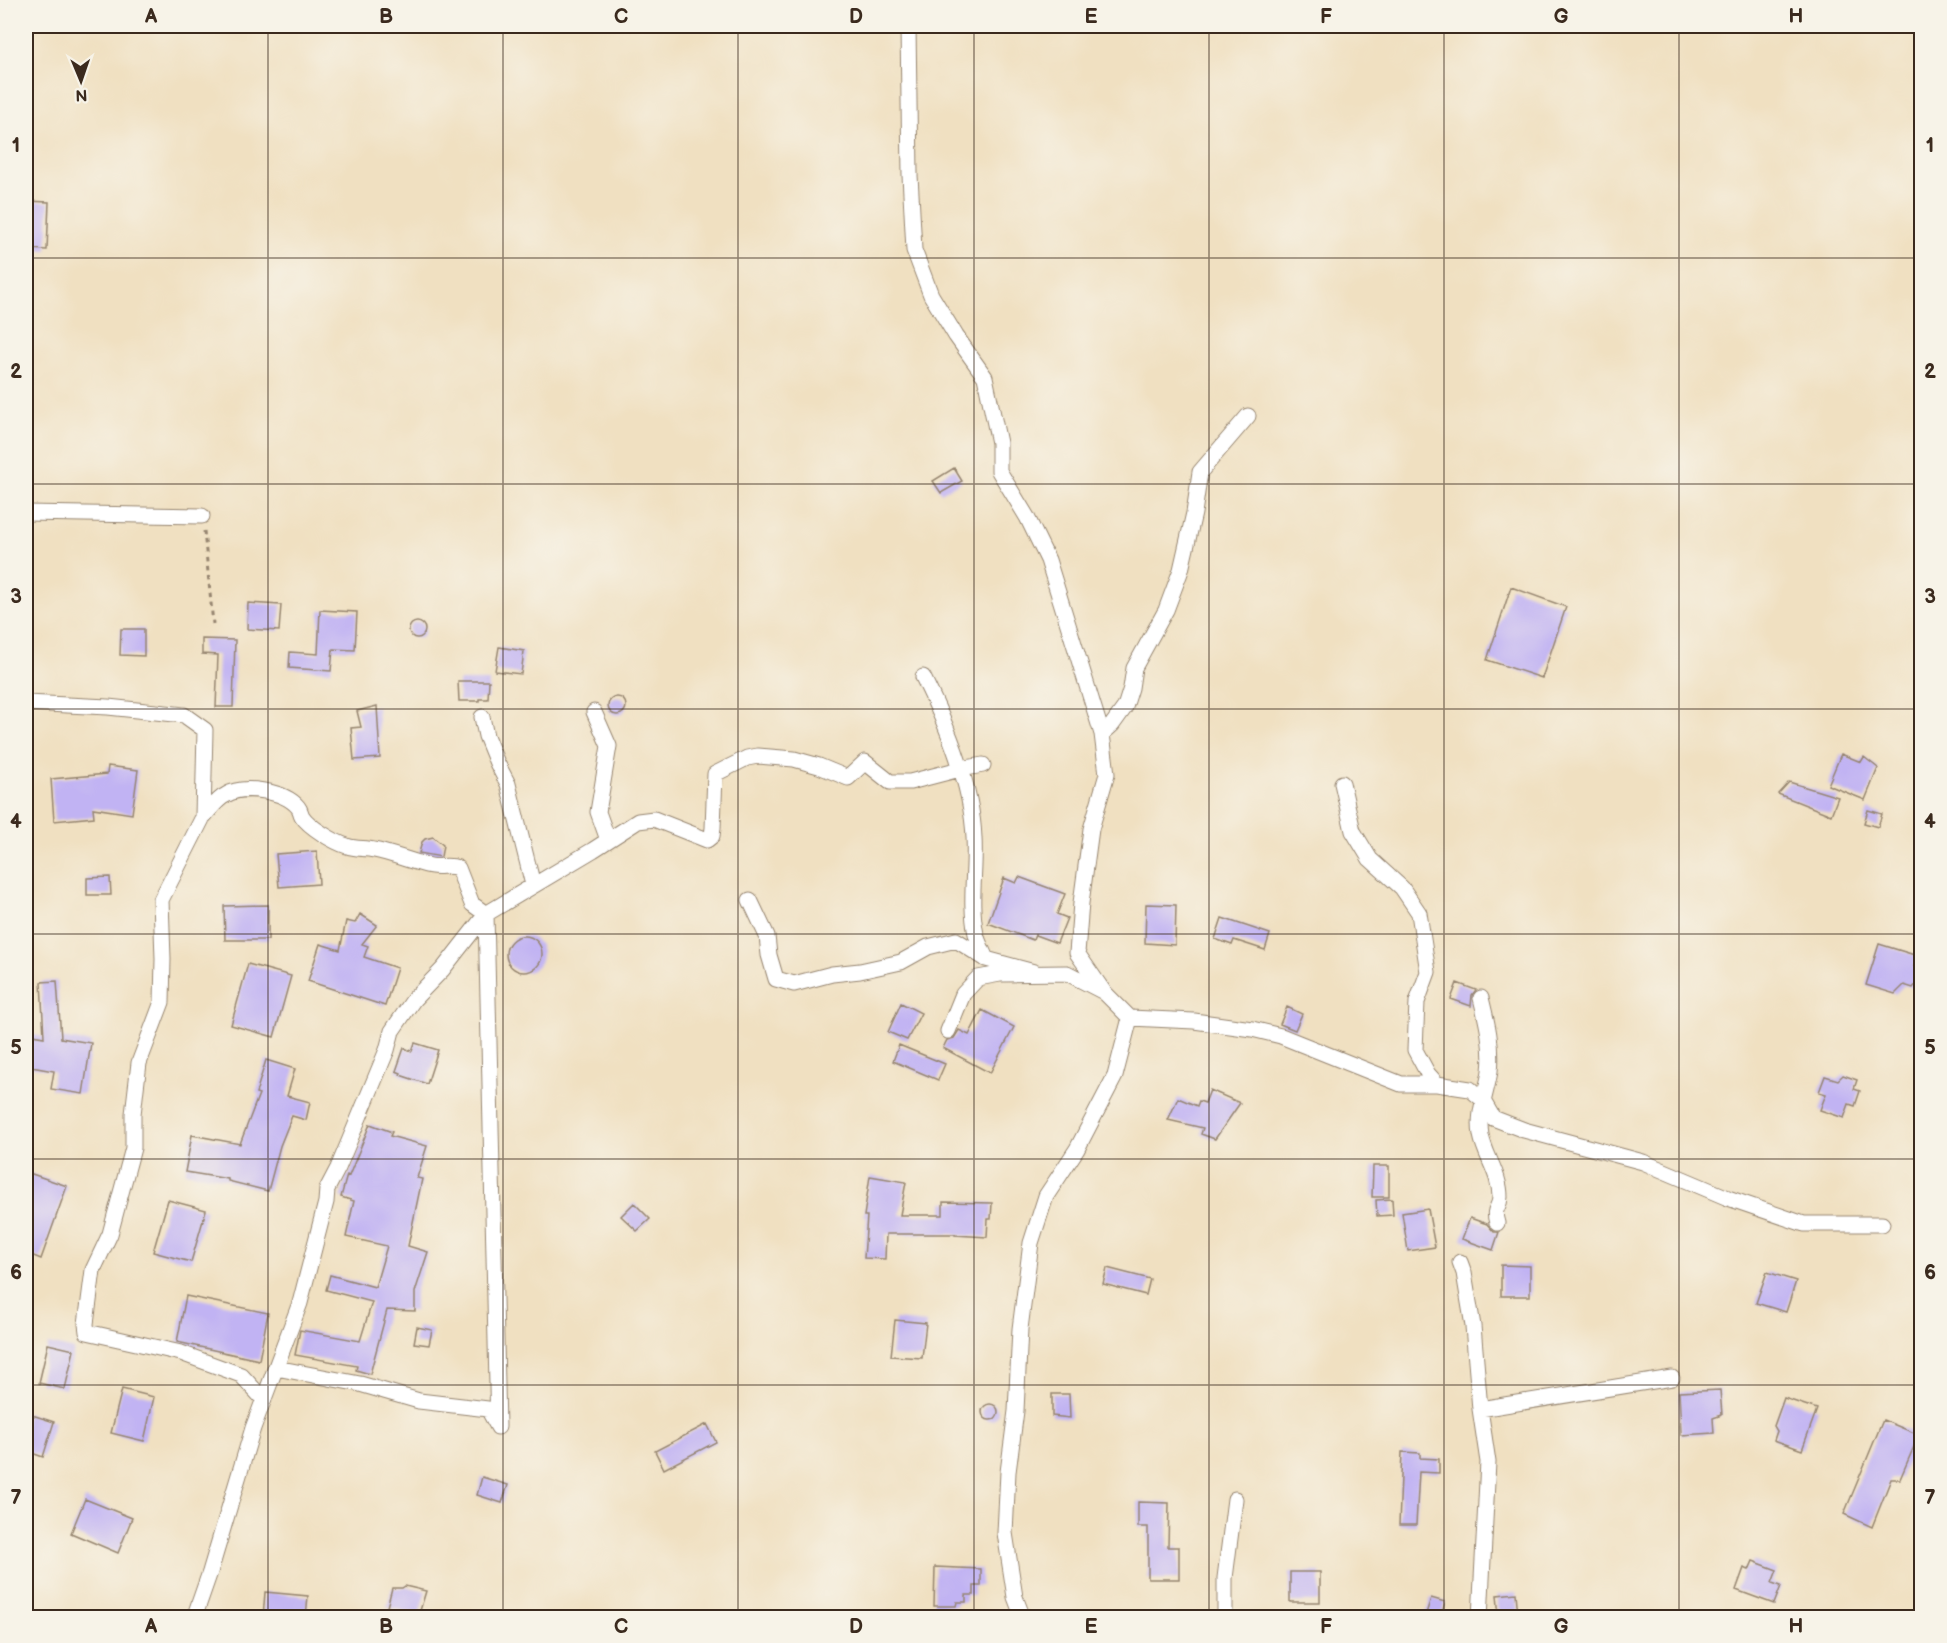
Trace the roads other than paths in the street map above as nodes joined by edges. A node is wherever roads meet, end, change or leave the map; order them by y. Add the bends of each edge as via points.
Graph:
1 (908, 26) edge
2 (1248, 416) dead end
3 (26, 513) edge
4 (202, 516) road end
5 (923, 677) dead end
6 (26, 703) edge
7 (594, 712) dead end
8 (482, 717) dead end
9 (1102, 734) junction
10 (983, 765) dead end
11 (960, 769) junction
12 (1342, 783) dead end
13 (203, 817) junction
14 (608, 840) junction
15 (533, 885) junction
16 (750, 900) dead end
17 (486, 914) junction
18 (986, 959) junction
19 (1034, 972) junction
20 (1104, 992) junction
21 (1481, 998) dead end
22 (1130, 1018) junction
23 (948, 1031) dead end
24 (1437, 1084) junction
25 (1482, 1099) junction
26 (1497, 1223) dead end
27 (1882, 1224) dead end
28 (1460, 1262) dead end
29 (276, 1368) junction
30 (1672, 1378) dead end
31 (264, 1400) junction
32 (1480, 1409) junction
33 (1235, 1499) dead end
34 (194, 1617) edge
35 (1023, 1617) edge
36 (1225, 1617) edge
37 (1480, 1617) edge

1 - 9 street via 914,250 931,295 986,377 999,443 999,471 1048,560
2 - 9 street via 1200,472 1181,570 1166,610 1134,668 1125,707
3 - 4 street
5 - 11 street
6 - 13 street via 184,715 205,730
7 - 14 street via 609,746 598,812
8 - 15 street via 496,763 508,784
9 - 20 street via 1107,774 1091,829 1077,953
10 - 11 street
11 - 14 street via 910,782 890,782 865,762 848,778 794,759 747,758 715,774 712,836 707,840 654,819 638,821
11 - 18 street via 974,836 976,934
12 - 24 street via 1353,831 1370,859 1402,888 1419,913 1428,972 1417,1002 1415,1050
13 - 17 street via 224,795 238,790 285,796 299,808 302,817 333,842 435,867 458,868 472,904
13 - 31 street via 161,900 162,1002 139,1063 133,1148 110,1234 93,1270 86,1324 87,1332 181,1353 241,1375
14 - 15 street
15 - 17 street
16 - 18 street via 767,936 776,979 794,984 902,962 928,947 956,940
17 - 29 street via 392,1031 327,1189 300,1303
17 - 29 street via 498,1426 488,1409 419,1401 360,1384
18 - 19 street
19 - 20 street via 1067,973
19 - 23 street via 978,978 963,994
20 - 22 street
21 - 25 street via 1488,1024 1490,1072
22 - 24 street via 1252,1029 1307,1045 1401,1084
22 - 35 street via 1115,1076 1077,1149 1046,1196 1031,1243 1020,1329 1005,1533 1015,1597
24 - 25 street via 1470,1089
25 - 26 street via 1481,1135 1497,1174 1500,1198 1494,1213
25 - 27 street via 1493,1118 1643,1162 1728,1198 1804,1224
28 - 32 street via 1473,1326
29 - 31 street
30 - 32 street
31 - 34 street
32 - 37 street via 1488,1462
33 - 36 street via 1225,1578

